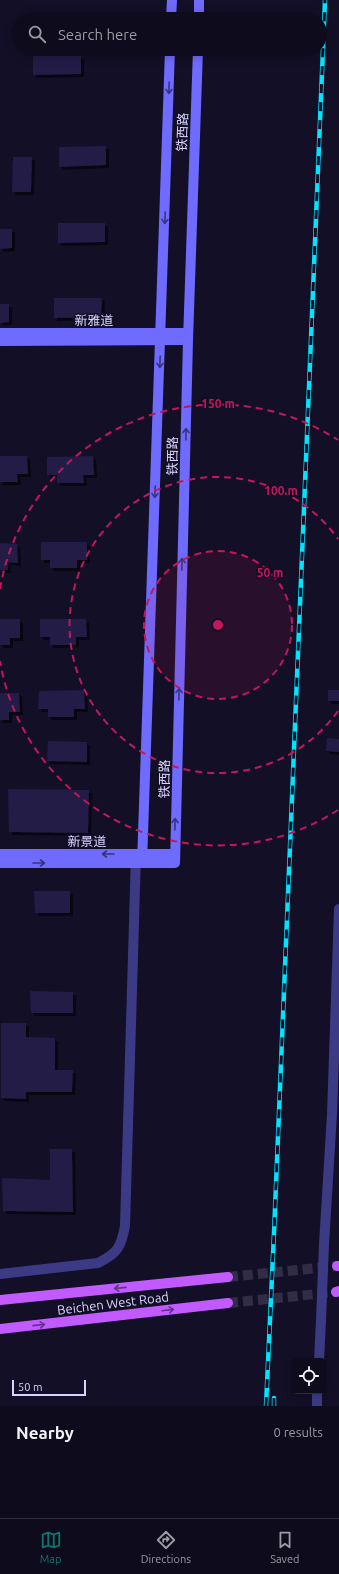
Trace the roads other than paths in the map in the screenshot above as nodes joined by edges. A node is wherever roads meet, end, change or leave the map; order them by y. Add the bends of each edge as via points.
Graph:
1 (172, 0) edge
2 (199, 0) edge
3 (171, 12) edge
4 (199, 12) edge
5 (170, 56) edge
6 (198, 56) edge
7 (0, 333) edge
8 (161, 336) junction
9 (188, 336) junction
10 (0, 341) edge
11 (0, 854) edge
12 (139, 858) junction
13 (175, 858) joint
14 (0, 863) edge
15 (339, 908) edge
16 (0, 1274) edge
17 (228, 1277) tunnel mouth
18 (0, 1300) edge
19 (228, 1302) tunnel mouth
20 (0, 1329) edge
21 (319, 1358) edge
22 (318, 1394) edge
23 (317, 1406) edge

1 - 3 main road
2 - 4 main road
5 -> 8 main road, 铁西路
6 - 9 main road, 铁西路
7 - 8 main road, 新雅道
8 - 9 main road, 新雅道
8 - 10 main road, 新雅道
8 -> 12 main road, 铁西路
13 -> 9 main road, 铁西路
12 -> 11 main road, 新景道
12 - 13 main road, 新景道
14 -> 12 main road, 新景道
12 - 16 street via 126,1226 122,1242 116,1252 98,1263
15 - 21 street, bridge via 332,1114
17 -> 18 main road, Beichen West Road
20 -> 19 main road, Beichen West Road
22 - 23 street

